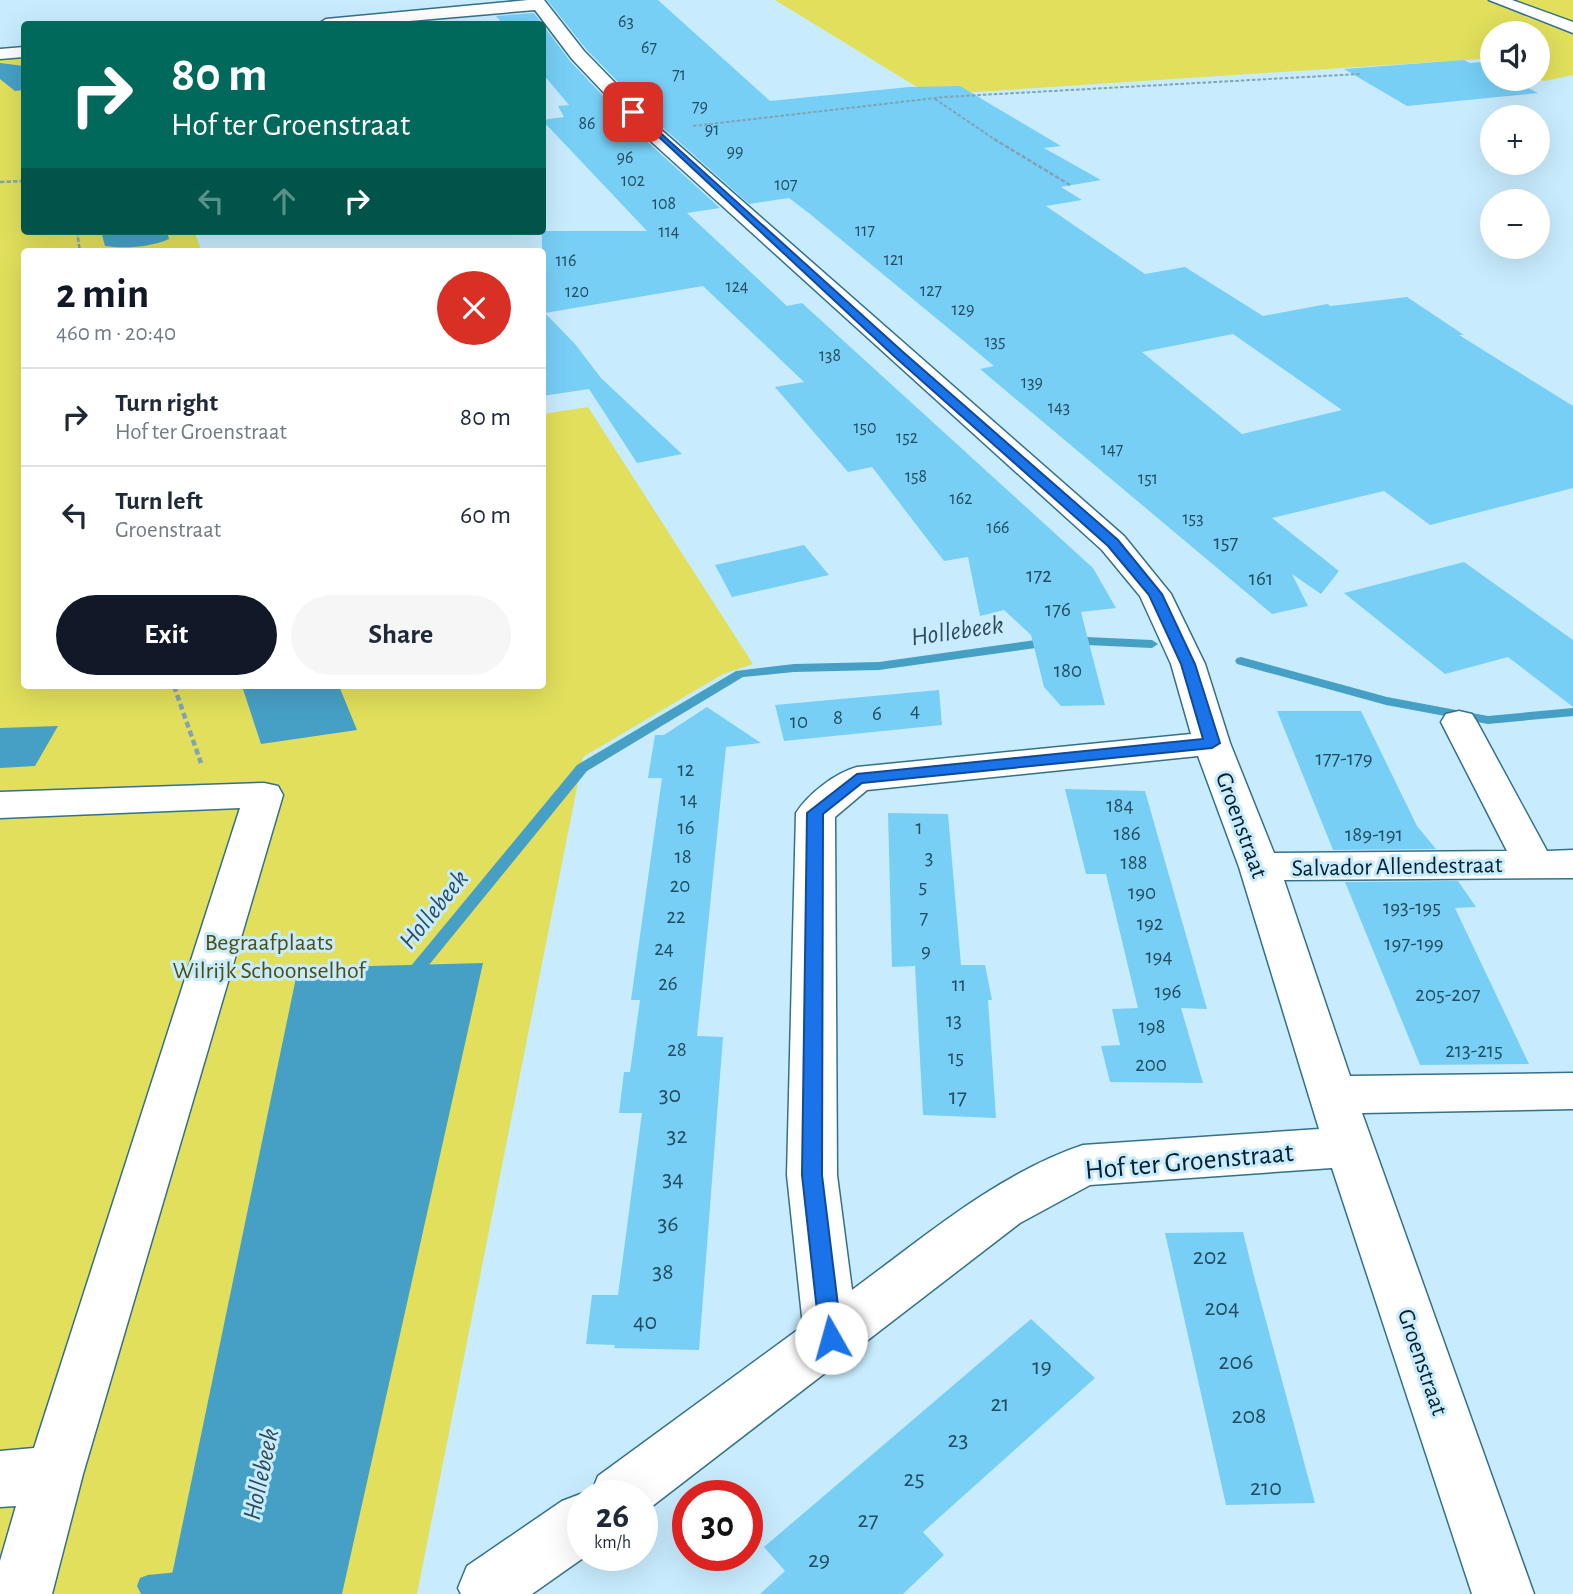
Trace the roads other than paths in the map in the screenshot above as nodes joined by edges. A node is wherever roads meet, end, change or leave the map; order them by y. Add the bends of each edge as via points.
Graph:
1 (1497, 0) edge
2 (538, 3) edge
3 (356, 21) edge
4 (1573, 27) edge
5 (21, 52) edge
6 (0, 54) edge
7 (1459, 722) dead end
8 (1212, 743) junction
9 (0, 805) edge
10 (1554, 864) edge
11 (1259, 867) junction
12 (1573, 1091) edge
13 (1332, 1095) junction
14 (1349, 1147) junction
15 (831, 1338) junction
16 (27, 1476) edge
17 (640, 1480) edge
18 (567, 1533) edge
19 (489, 1588) dead end
20 (21, 1594) edge
21 (1503, 1594) edge

1 - 4 street
2 - 3 street
2 - 8 street, Groenstraat via 578,55 651,131 1113,543 1155,594 1188,664
5 - 6 street
7 - 10 street, Salvador Allendestraat
8 - 11 street, Groenstraat
8 - 15 street via 857,779 815,813 812,1175
9 - 16 street via 264,795
10 - 11 street, Salvador Allendestraat
11 - 13 street, Groenstraat
12 - 13 street
13 - 14 street, Groenstraat
14 - 15 street, Hof ter Groenstraat via 1083,1165 1002,1208
14 - 21 street, Groenstraat
15 - 17 street, Hof ter Groenstraat
16 - 20 street
18 - 19 street

